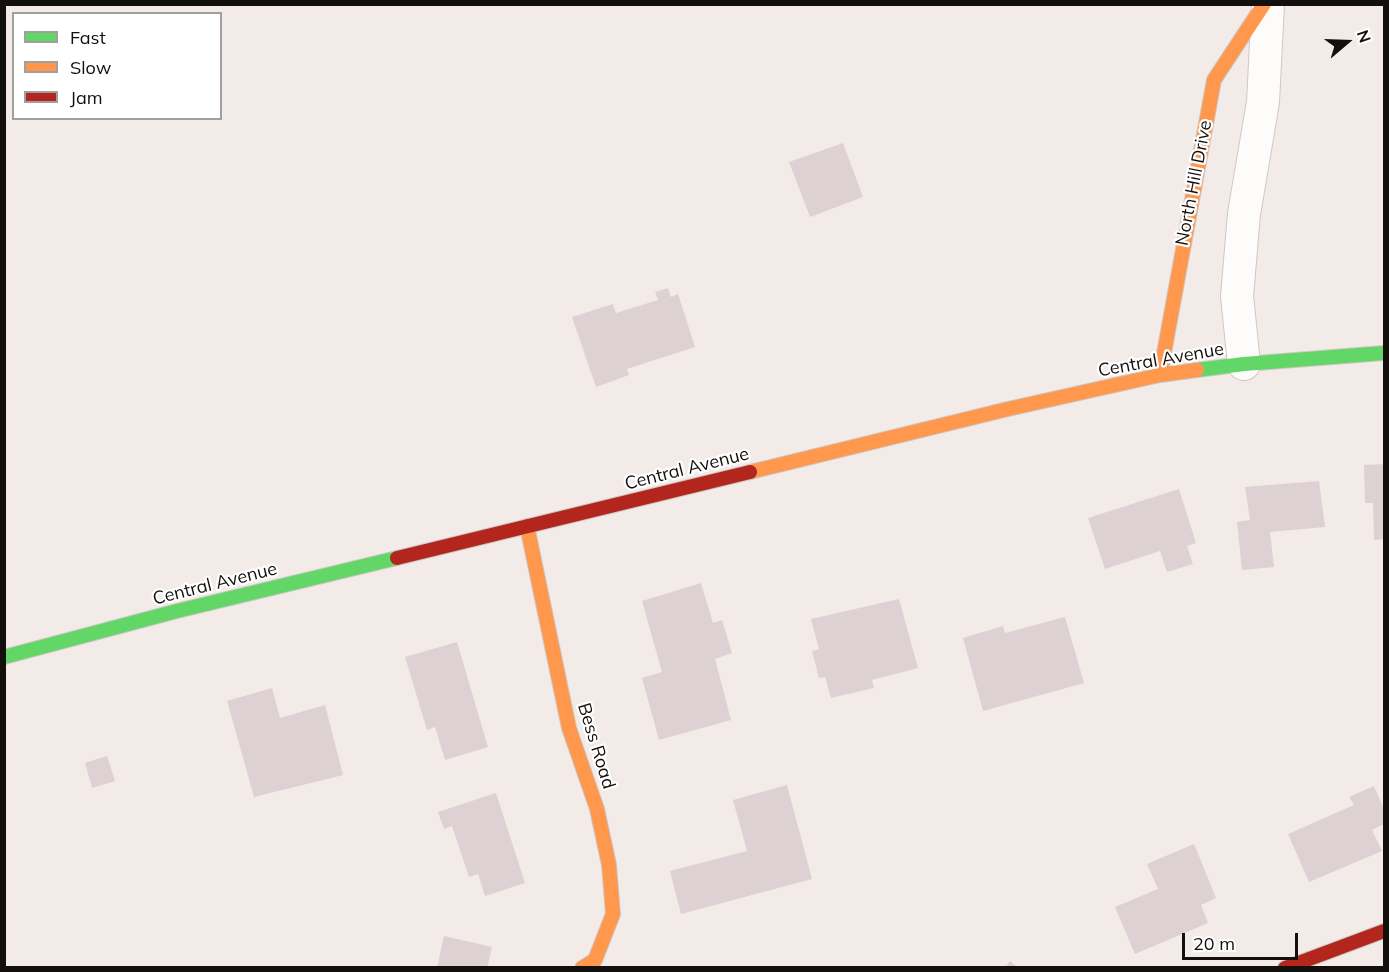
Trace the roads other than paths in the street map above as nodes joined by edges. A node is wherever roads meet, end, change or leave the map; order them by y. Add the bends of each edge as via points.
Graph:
1 (1266, 4) edge
2 (1384, 353) edge
3 (1244, 364) junction
4 (1160, 375) junction
5 (527, 526) junction
6 (4, 657) edge
7 (1384, 931) edge
8 (582, 968) edge
9 (1286, 968) edge

1 - 3 street, North Hill Drive via 1263,102 1244,214 1237,296
1 - 4 main road, North Hill Drive via 1214,80
2 - 3 main road, Central Avenue
3 - 4 main road, Central Avenue
4 - 5 main road, Central Avenue
5 - 6 main road, Central Avenue
5 - 8 main road, Bess Road via 569,728 597,809 609,865 613,914 595,960
7 - 9 main road

